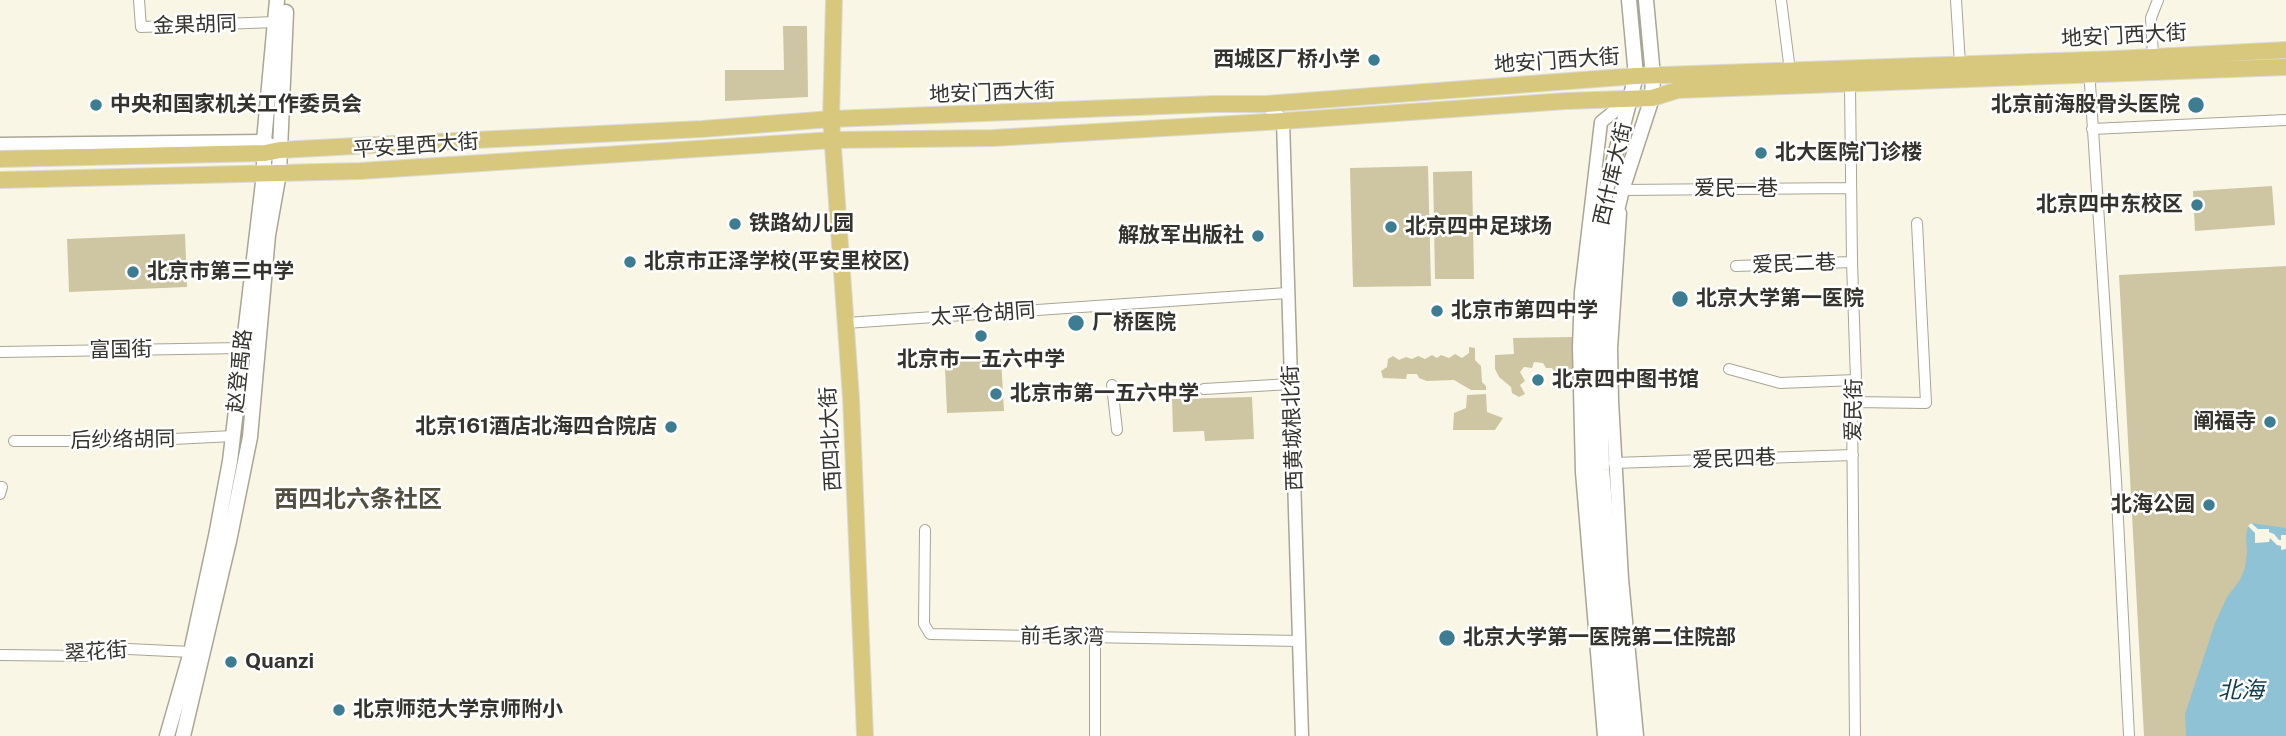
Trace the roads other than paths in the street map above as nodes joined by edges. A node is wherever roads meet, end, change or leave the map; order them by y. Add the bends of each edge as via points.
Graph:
1 (139, 0) edge
2 (277, 0) edge
3 (287, 0) edge
4 (834, 0) edge
5 (1629, 0) edge
6 (1646, 0) edge
7 (1781, 0) edge
8 (1956, 0) edge
9 (2158, 0) edge
10 (276, 22) junction
11 (2286, 50) edge
12 (2153, 56) junction
13 (2087, 58) junction
14 (1960, 64) junction
15 (2286, 67) edge
16 (1790, 71) junction
17 (2090, 75) junction
18 (1636, 76) junction
19 (1653, 76) junction
20 (1850, 84) junction
21 (1652, 97) junction
22 (1631, 98) junction
23 (1266, 104) junction
24 (831, 119) junction
25 (2286, 120) edge
26 (1283, 121) junction
27 (2092, 129) junction
28 (833, 140) junction
29 (0, 144) edge
30 (270, 148) junction
31 (0, 159) edge
32 (271, 174) junction
33 (0, 180) edge
34 (1851, 188) junction
35 (1622, 190) junction
36 (1917, 223) dead end
37 (1852, 262) junction
38 (1735, 266) dead end
39 (1287, 293) junction
40 (846, 323) junction
41 (242, 348) junction
42 (0, 352) edge
43 (1729, 369) dead end
44 (1856, 380) junction
45 (1291, 384) junction
46 (1112, 385) dead end
47 (1205, 389) dead end
48 (1852, 402) junction
49 (1117, 430) dead end
50 (233, 436) junction
51 (13, 441) dead end
52 (1853, 455) junction
53 (1614, 463) junction
54 (0, 487) edge
55 (0, 494) edge
56 (925, 530) dead end
57 (1095, 637) junction
58 (1299, 641) junction
59 (191, 652) junction
60 (0, 655) edge
61 (167, 736) edge
62 (183, 736) edge
63 (865, 736) edge
64 (1095, 736) edge
65 (1302, 736) edge
66 (1604, 736) edge
67 (1615, 736) edge
68 (1625, 736) edge
69 (1637, 736) edge
70 (1855, 736) edge
71 (2129, 736) edge

1 - 10 street, 金果胡同 via 141,27
2 - 10 main road, 赵登禹路
3 - 30 main road, 赵登禹路
4 - 24 main road, 西四北大街
5 - 18 main road
6 - 19 main road, 西什库大街
7 - 16 street
8 - 14 street
9 - 12 street via 2151,18
10 - 30 main road, 赵登禹路
11 - 12 main road, 地安门西大街
12 - 13 main road, 地安门西大街
13 - 14 main road, 地安门西大街
13 - 17 street
14 - 16 main road, 地安门西大街
15 - 17 main road, 地安门西大街
16 - 19 main road, 地安门西大街
17 - 20 main road, 地安门西大街
17 - 27 street
18 - 19 main road, 地安门西大街
18 - 22 main road
18 - 23 main road, 地安门西大街
19 - 21 main road, 西什库大街
20 - 21 main road, 地安门西大街 via 1678,90
20 - 34 street, 爱民街
21 - 22 main road, 地安门西大街
21 - 35 main road, 西什库大街
22 - 26 main road, 地安门西大街
22 - 66 street, 西什库大街 via 1601,122 1581,292 1582,472
22 - 67 main road, 西什库大街 via 1606,190 1593,283 1590,360 1592,471
23 - 24 main road, 地安门西大街
23 - 26 street
24 - 28 main road, 西四北大街
24 - 30 main road, 平安里西大街 via 702,130
25 - 27 street
26 - 28 main road, 地安门西大街 via 993,138
26 - 39 street, 西黄城根北街
27 - 71 street
28 - 32 main road, 平安里西大街
28 - 40 main road, 西四北大街
29 - 30 street
30 - 31 main road, 平安里西大街
30 - 32 main road, 赵登禹路
32 - 33 main road, 平安里西大街
32 - 41 main road, 赵登禹路
32 - 62 main road, 赵登禹路 via 250,437
34 - 35 street, 爱民一巷
34 - 37 street, 爱民街
35 - 53 street, 西什库大街 via 1611,348
35 - 68 main road, 西什库大街 via 1608,246 1599,391
36 - 48 street via 1926,403
37 - 38 street, 爱民二巷
37 - 44 street, 爱民街
39 - 40 street, 太平仓胡同
39 - 45 street, 西黄城根北街
40 - 63 main road, 西四北大街
41 - 42 street, 富国街
41 - 50 main road, 赵登禹路
43 - 44 street via 1780,383
44 - 48 street, 爱民街
45 - 47 street
45 - 58 street, 西黄城根北街
46 - 49 street
48 - 52 street, 爱民街
50 - 51 street, 后纱络胡同
50 - 59 main road, 赵登禹路
52 - 53 street, 爱民四巷
52 - 70 street, 爱民街
53 - 69 street, 西什库大街
54 - 55 street
56 - 57 street, 前毛家湾 via 924,624 930,634
57 - 58 street, 前毛家湾
57 - 64 street
58 - 65 street, 西黄城根北街
59 - 60 street, 翠花街 via 107,648 86,656
59 - 61 main road, 赵登禹路

